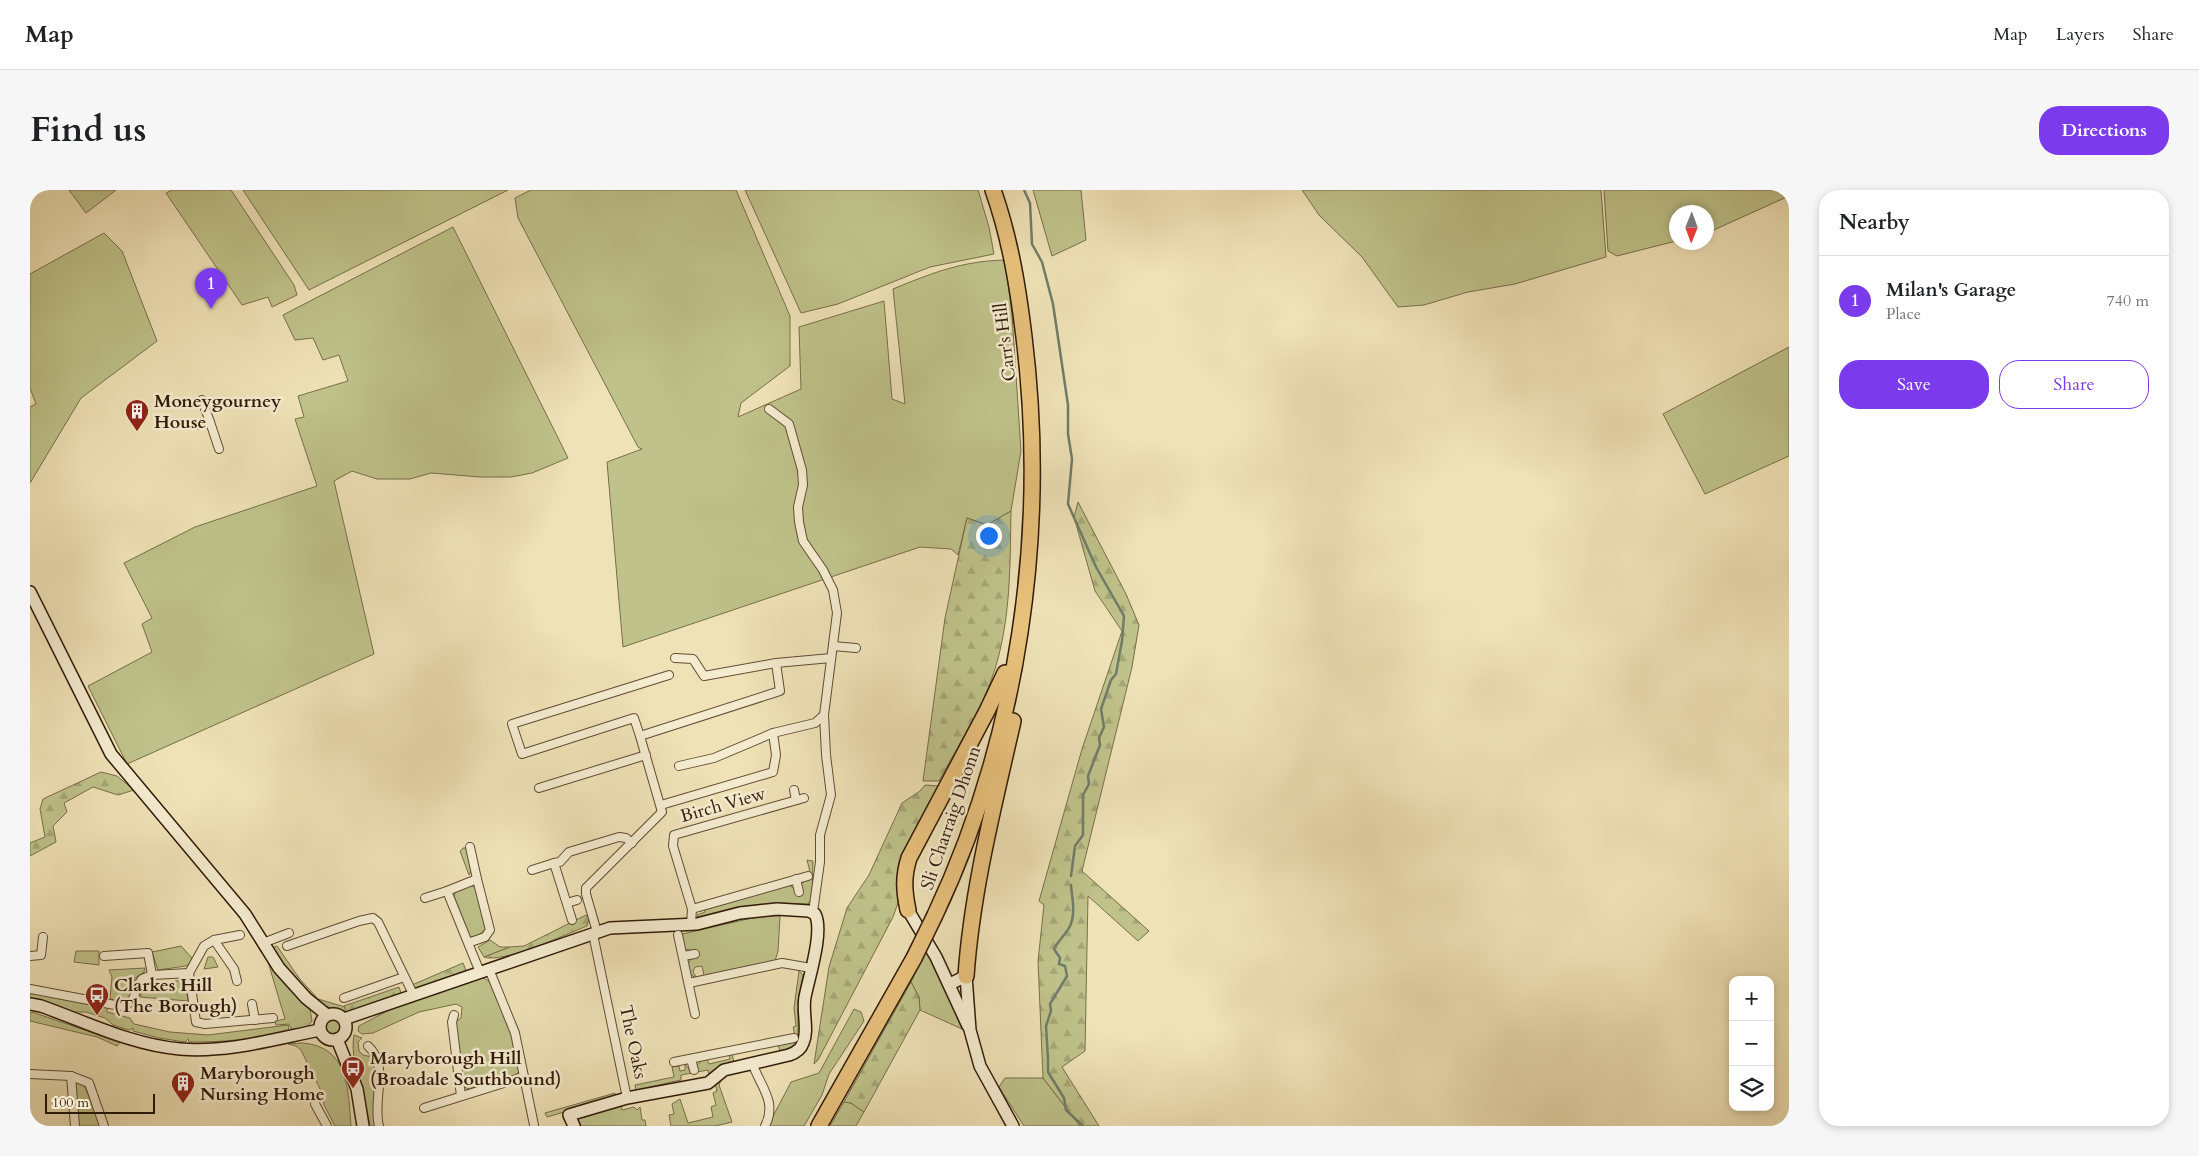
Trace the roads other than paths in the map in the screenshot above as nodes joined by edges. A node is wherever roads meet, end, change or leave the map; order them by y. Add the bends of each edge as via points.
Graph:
1 (993, 190) edge
2 (202, 400) dead end
3 (769, 409) dead end
4 (210, 422) junction
5 (200, 425) dead end
6 (219, 449) dead end
7 (1032, 494) junction
8 (30, 592) edge
9 (833, 646) junction
10 (856, 648) dead end
11 (675, 658) dead end
12 (831, 658) junction
13 (776, 663) junction
14 (669, 675) dead end
15 (824, 715) junction
16 (773, 733) junction
17 (640, 736) junction
18 (646, 755) junction
19 (679, 766) dead end
20 (539, 788) dead end
21 (794, 790) dead end
22 (661, 805) junction
23 (632, 843) junction
24 (470, 847) dead end
25 (554, 864) junction
26 (532, 870) dead end
27 (808, 876) dead end
28 (477, 879) junction
29 (796, 879) junction
30 (447, 891) junction
31 (799, 892) dead end
32 (425, 898) dead end
33 (578, 900) dead end
34 (567, 903) junction
35 (692, 909) junction
36 (908, 910) joint
37 (813, 912) junction
38 (572, 920) dead end
39 (691, 924) junction
40 (679, 931) junction
41 (288, 933) dead end
42 (595, 933) junction
43 (240, 935) dead end
44 (43, 937) dead end
45 (214, 940) junction
46 (263, 943) junction
47 (468, 943) junction
48 (287, 946) dead end
49 (695, 954) dead end
50 (30, 956) edge
51 (104, 956) dead end
52 (683, 956) junction
53 (811, 968) junction
54 (484, 971) junction
55 (189, 973) junction
56 (152, 975) junction
57 (966, 976) junction
58 (404, 977) junction
59 (237, 981) dead end
60 (689, 983) junction
61 (950, 984) junction
62 (30, 989) edge
63 (414, 996) junction
64 (344, 998) dead end
65 (30, 1004) edge
66 (252, 1004) dead end
67 (695, 1014) dead end
68 (327, 1015) junction
69 (454, 1015) dead end
70 (272, 1018) dead end
71 (344, 1019) junction
72 (255, 1020) junction
73 (320, 1030) junction
74 (970, 1030) junction
75 (794, 1038) dead end
76 (337, 1039) junction
77 (770, 1043) junction
78 (368, 1046) dead end
79 (691, 1059) junction
80 (774, 1059) junction
81 (674, 1062) dead end
82 (752, 1062) junction
83 (694, 1070) dead end
84 (30, 1074) edge
85 (71, 1076) junction
86 (523, 1077) junction
87 (462, 1096) junction
88 (627, 1098) junction
89 (315, 1104) dead end
90 (424, 1108) dead end
91 (534, 1125) dead end
92 (75, 1126) edge
93 (104, 1126) edge
94 (327, 1126) edge
95 (363, 1126) edge
96 (379, 1126) edge
97 (574, 1126) edge
98 (765, 1126) edge
99 (819, 1126) edge
100 (1013, 1126) edge

1 - 7 highway, Carr's Hill via 1014,266 1020,310 1032,430
2 - 4 street
3 - 9 street via 789,424 802,470 799,522 803,541 823,570 836,599
4 - 5 street
4 - 6 street
7 - 36 highway via 1026,516 1006,669 909,858 904,875
7 - 57 highway via 1035,562 1029,627 968,939
7 - 99 highway, Sli Charraig Dhonn, bridge via 1024,596 1002,721 974,820 956,869 914,958
8 - 46 street via 111,754 246,914
9 - 10 street
9 - 12 street
11 - 13 street via 693,660 704,676
12 - 13 street
12 - 15 street
13 - 17 street via 780,691
14 - 17 street via 512,724 522,754 634,718
15 - 16 street via 815,723
15 - 37 street via 831,795 820,835
16 - 19 street via 714,758
16 - 22 street via 776,755 773,772
17 - 18 street
18 - 20 street
18 - 22 street
21 - 35 street, Birch View via 800,799 674,835 673,846
22 - 23 street via 660,815
23 - 25 street via 619,836 569,852
23 - 42 street, The Oaks via 586,888
24 - 28 street
25 - 26 street
25 - 34 street
27 - 29 street
28 - 30 street
28 - 47 street via 490,930 485,937
29 - 31 street
29 - 35 street
30 - 32 street
30 - 47 street
33 - 34 street
34 - 38 street
35 - 39 street, Birch View
36 - 61 street
37 - 39 street via 777,909
37 - 53 street via 817,916 818,934
39 - 40 street
40 - 42 street via 625,927
40 - 52 street
41 - 46 street
42 - 54 street
42 - 88 street, The Oaks
43 - 45 street
44 - 50 street via 41,954
45 - 55 street via 204,946
45 - 59 street via 234,969
46 - 68 street via 291,983
47 - 54 street
48 - 58 street via 373,918 378,922
49 - 52 street
51 - 56 street via 148,953
52 - 60 street
53 - 60 street via 782,963
53 - 80 street via 804,1002 804,1042 794,1053
54 - 63 street
54 - 86 street via 515,1033
55 - 56 street
55 - 72 street via 196,1022
56 - 62 street via 138,983 133,1001 127,1006
57 - 61 street
57 - 74 street
58 - 63 street
58 - 64 street
60 - 67 street
61 - 74 street
63 - 71 street
65 - 73 street via 128,1038 181,1049 236,1047
66 - 72 street
68 - 71 street via 336,1014
68 - 73 street
69 - 87 street via 452,1022
70 - 72 street
71 - 76 street via 345,1031
73 - 76 street via 325,1037
74 - 100 street via 980,1066
75 - 77 street
76 - 95 street via 357,1089
77 - 79 street
77 - 80 street
78 - 96 street via 375,1052 378,1062 376,1105
79 - 81 street
79 - 83 street
80 - 82 street
82 - 88 street via 724,1070 708,1083
82 - 98 street via 770,1101
84 - 85 street
85 - 92 street
85 - 93 street via 88,1083
86 - 87 street
86 - 91 street
87 - 90 street
88 - 97 street, The Oaks via 569,1115
89 - 94 street

